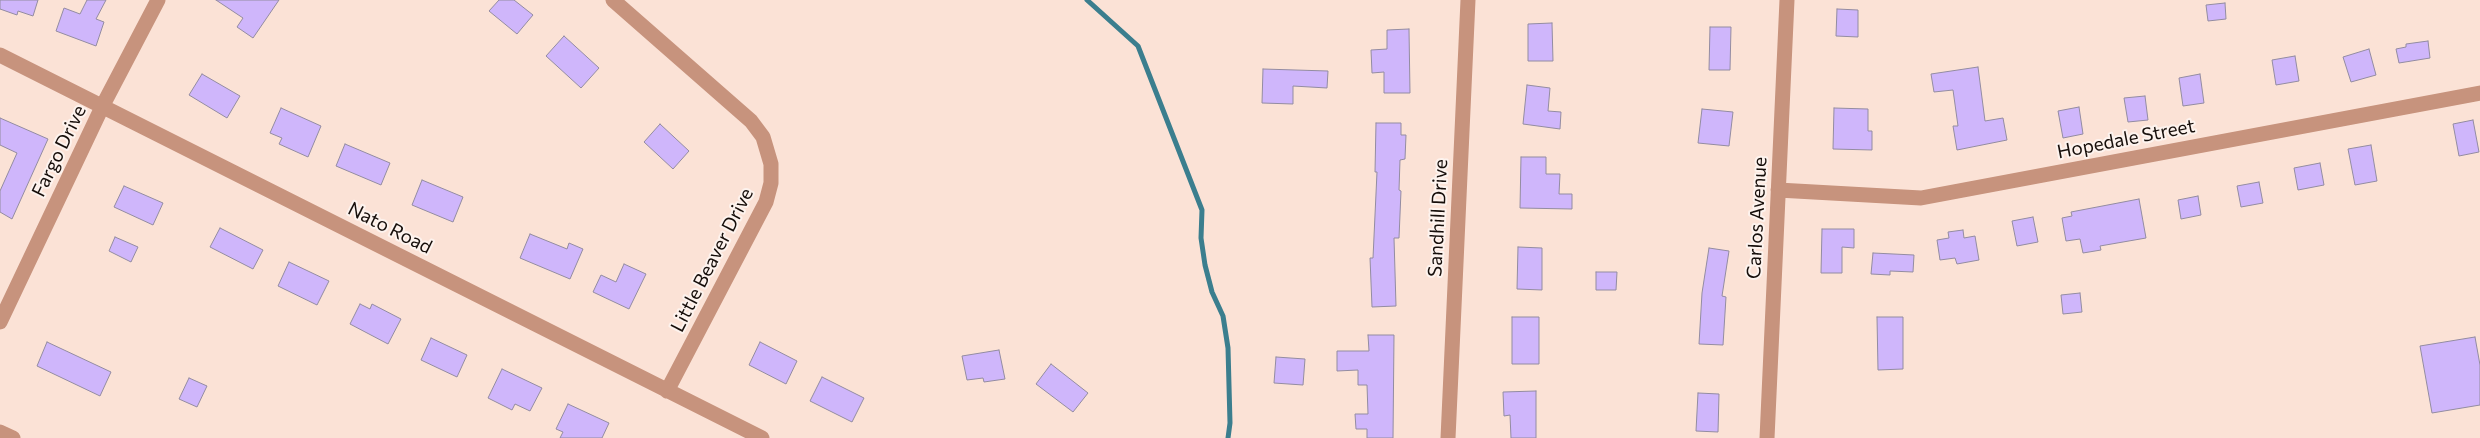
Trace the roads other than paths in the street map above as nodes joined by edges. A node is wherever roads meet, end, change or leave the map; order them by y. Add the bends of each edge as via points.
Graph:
1 (158, 0) edge
2 (613, 0) edge
3 (1468, 0) edge
4 (1787, 0) edge
5 (0, 55) edge
6 (2480, 93) edge
7 (103, 105) junction
8 (1778, 190) junction
9 (0, 322) edge
10 (667, 391) junction
11 (0, 432) edge
12 (12, 438) edge
13 (762, 438) edge
14 (1448, 438) edge
15 (1766, 438) edge

1 - 7 street, Fargo Drive
2 - 10 street, Little Beaver Drive via 752,121 763,137 771,164 766,202
3 - 14 street, Sandhill Drive
4 - 8 street, Carlos Avenue
5 - 7 street, Nato Road
6 - 8 street, Hopedale Street via 1921,198
7 - 9 street, Fargo Drive
7 - 10 street, Nato Road
8 - 15 street, Carlos Avenue
10 - 13 street, Nato Road
11 - 12 street

